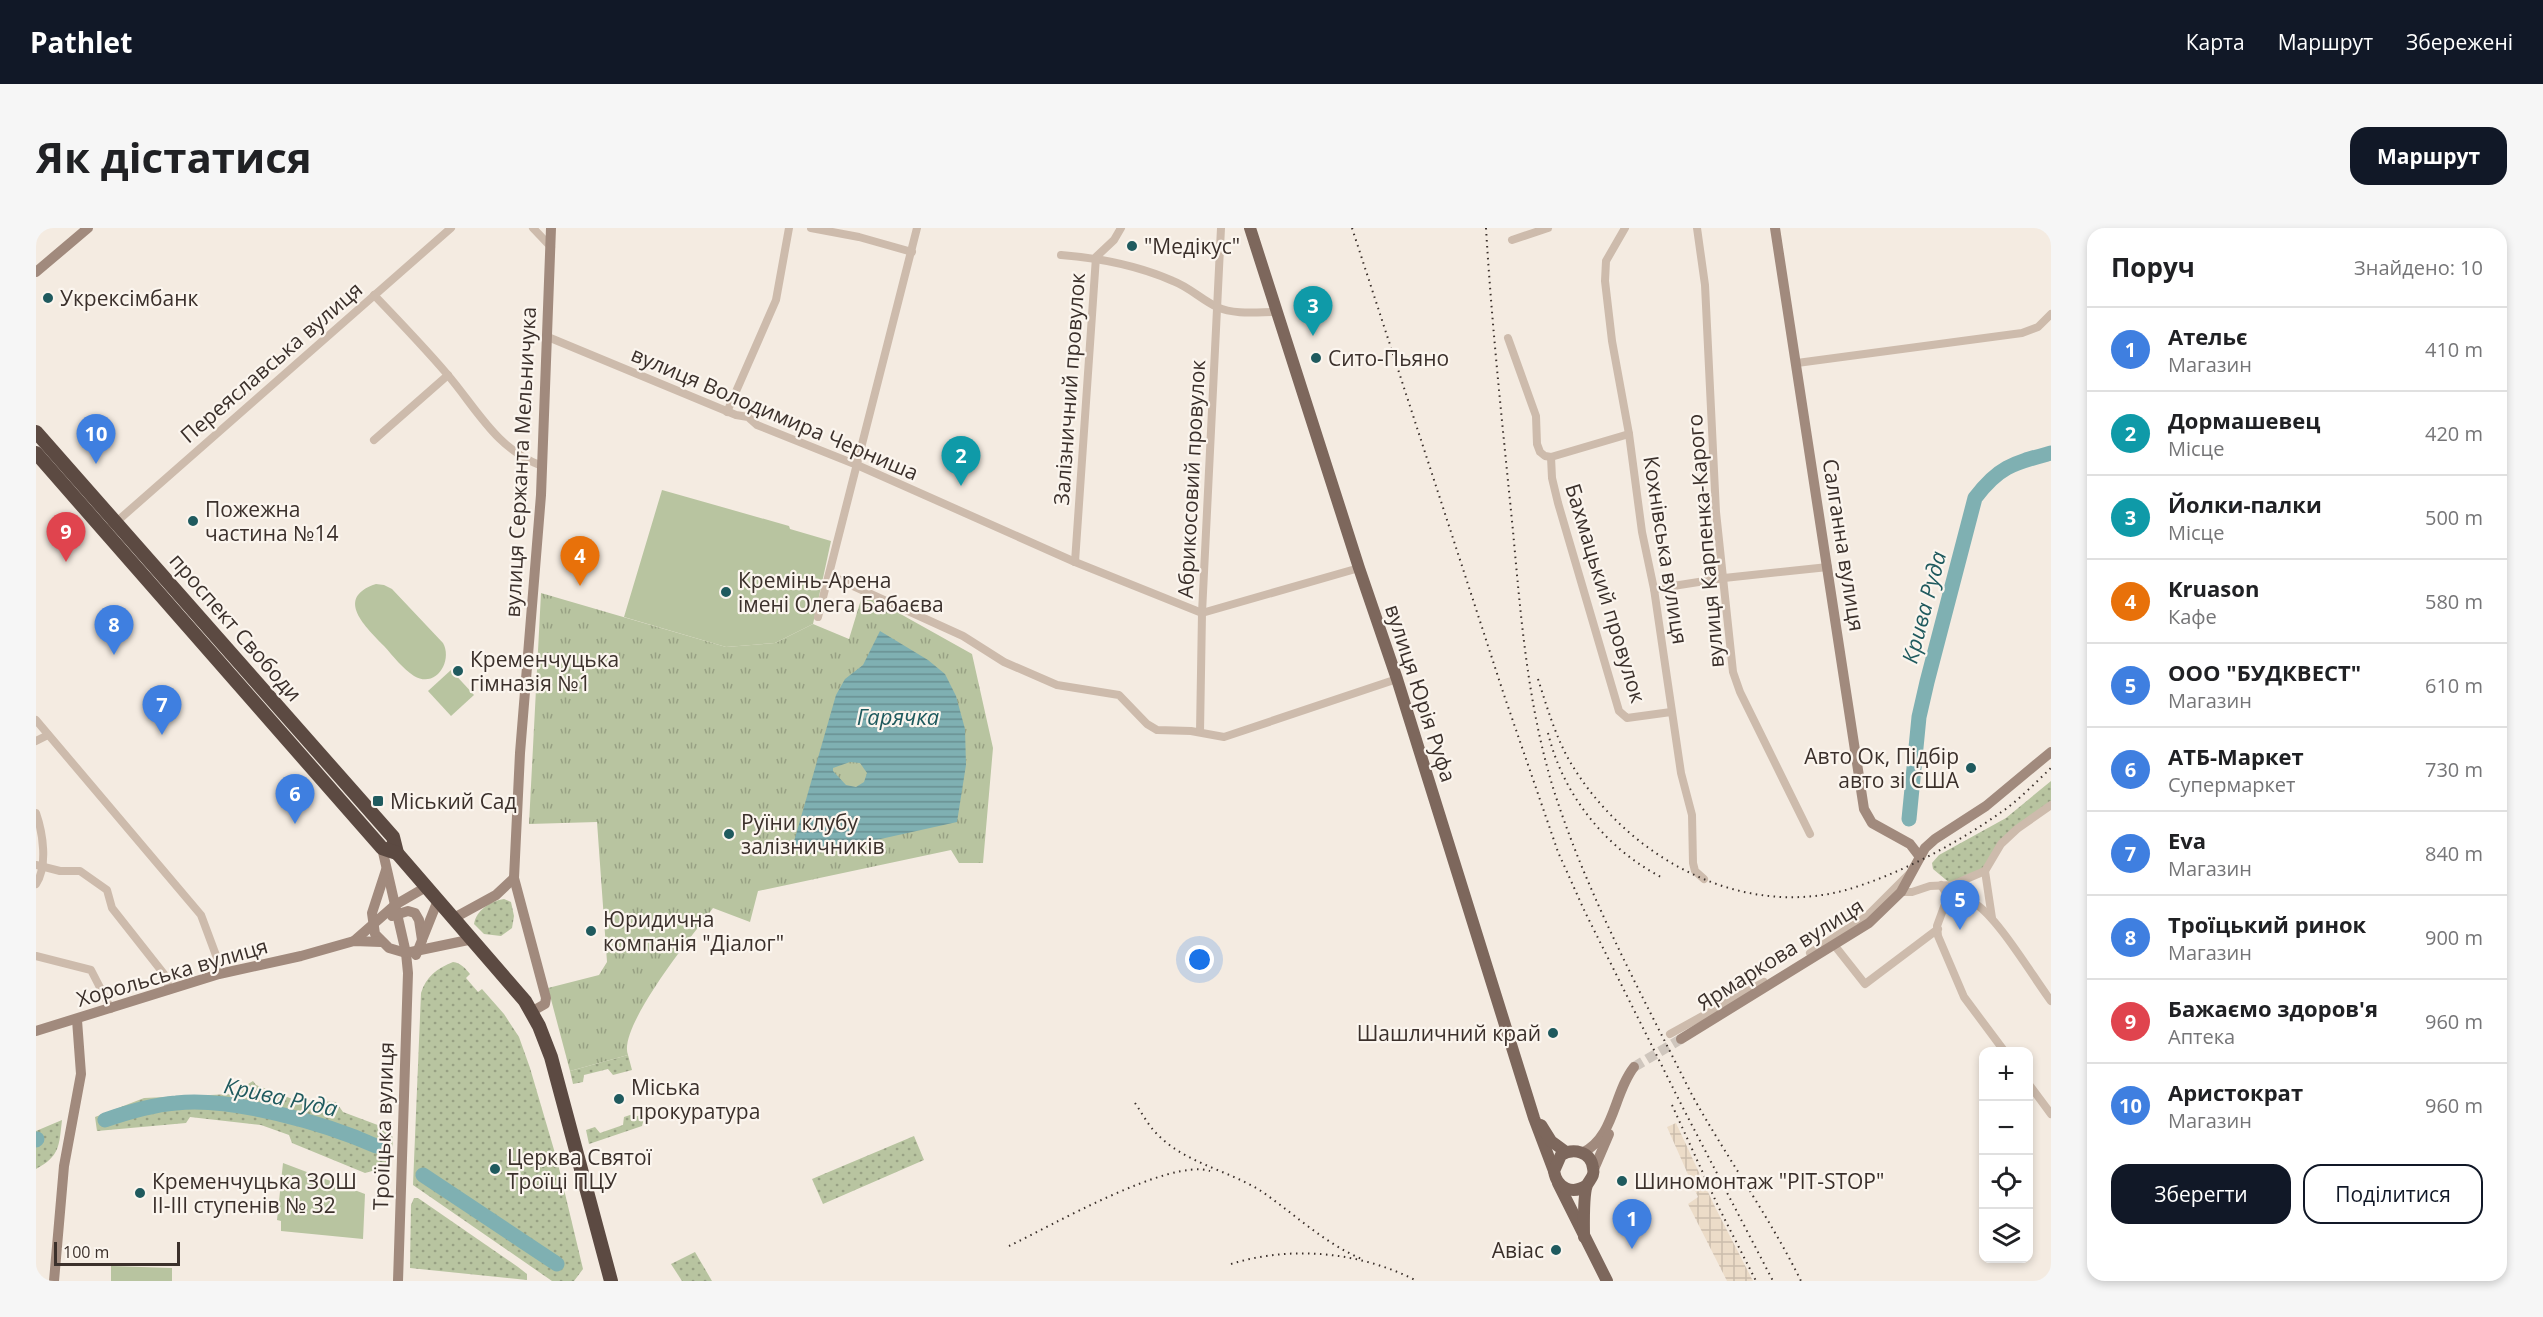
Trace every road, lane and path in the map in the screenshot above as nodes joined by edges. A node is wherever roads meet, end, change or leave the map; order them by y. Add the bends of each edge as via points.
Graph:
1 (88, 228) edge
2 (451, 228) edge
3 (533, 228) edge
4 (551, 228) edge
5 (789, 228) edge
6 (811, 228) edge
7 (917, 228) edge
8 (1121, 228) edge
9 (1221, 228) edge
10 (1250, 228) edge
11 (1548, 228) edge
12 (1625, 228) edge
13 (1697, 228) edge
14 (1775, 228) edge
15 (1512, 240) dead end
16 (551, 247) junction
17 (912, 252) junction
18 (1061, 255) dead end
19 (1096, 257) junction
20 (36, 272) edge
21 (374, 295) junction
22 (1217, 307) junction
23 (1277, 312) junction
24 (2051, 314) edge
25 (548, 337) junction
26 (1508, 338) dead end
27 (1797, 363) junction
28 (448, 375) junction
29 (727, 412) junction
30 (36, 432) edge
31 (1629, 434) junction
32 (374, 440) dead end
33 (36, 453) edge
34 (1551, 457) junction
35 (857, 465) junction
36 (542, 466) junction
37 (111, 527) junction
38 (1075, 562) junction
39 (1828, 567) junction
40 (1359, 568) junction
41 (829, 574) junction
42 (1724, 578) junction
43 (1654, 589) junction
44 (1202, 613) junction
45 (818, 617) dead end
46 (1397, 679) junction
47 (1671, 712) junction
48 (36, 720) edge
49 (1200, 732) junction
50 (48, 735) junction
51 (36, 741) edge
52 (2051, 752) edge
53 (2051, 805) edge
54 (36, 813) edge
55 (1810, 834) dead end
56 (1935, 839) junction
57 (1910, 844) junction
58 (382, 848) junction
59 (397, 853) junction
60 (1918, 863) junction
61 (387, 864) junction
62 (38, 866) edge
63 (1985, 871) junction
64 (514, 878) junction
65 (1704, 879) dead end
66 (36, 884) edge
67 (1941, 885) junction
68 (426, 886) junction
69 (1901, 892) junction
70 (1948, 896) junction
71 (438, 900) junction
72 (399, 913) junction
73 (454, 918) junction
74 (1993, 919) junction
75 (372, 924) junction
76 (419, 924) junction
77 (1938, 929) junction
78 (473, 939) junction
79 (354, 941) junction
80 (381, 942) junction
81 (1835, 946) junction
82 (415, 948) junction
83 (36, 956) edge
84 (219, 974) junction
85 (170, 990) junction
86 (2051, 1001) edge
87 (111, 1009) junction
88 (531, 1012) junction
89 (77, 1020) junction
90 (36, 1031) edge
91 (1670, 1034) dead end
92 (1681, 1039) tunnel mouth
93 (2001, 1047) edge
94 (1634, 1068) tunnel mouth
95 (2033, 1090) edge
96 (1528, 1100) junction
97 (2051, 1114) edge
98 (1611, 1119) junction
99 (1566, 1152) junction
100 (1582, 1152) junction
101 (1594, 1168) junction
102 (1556, 1177) junction
103 (1587, 1185) junction
104 (1584, 1237) junction
105 (54, 1281) edge
106 (398, 1281) edge
107 (611, 1281) edge
108 (1607, 1281) edge

1 - 20 street
2 - 21 street, Переяславська вулиця
3 - 16 street
4 - 16 street, вулиця Сержанта Мельничука
5 - 29 street via 776,300
6 - 17 street
7 - 17 street
8 - 19 street, Залізничний провулок
9 - 22 street, Абрикосовий провулок
10 - 23 main road, вулиця Юрія Руфа
11 - 15 street
12 - 31 street, Кохнівська вулиця via 1604,269
13 - 42 street, вулиця Карпенка-Карого via 1705,285 1714,489
14 - 27 street, Салганна вулиця
16 - 25 street, вулиця Сержанта Мельничука
17 - 35 street
18 - 19 street
19 - 22 street via 1175,282
19 - 38 street, Залізничний провулок
21 - 28 street
21 - 37 street, Переяславська вулиця
22 - 23 street via 1233,312
22 - 44 street, Абрикосовий провулок
23 - 40 main road, вулиця Юрія Руфа
24 - 27 street via 2038,327 2022,333
25 - 29 street, вулиця Володимира Черниша
25 - 36 street, вулиця Сержанта Мельничука
26 - 34 street, Бахмацький провулок via 1536,416 1537,444 1540,452
27 - 39 street, Салганна вулиця
28 - 32 street
28 - 36 street via 507,448
29 - 35 street, вулиця Володимира Черниша via 748,417 757,425
30 - 37 highway, проспект Свободи
31 - 34 street
31 - 43 street, Кохнівська вулиця
33 - 37 highway, проспект Свободи
34 - 47 street, Бахмацький провулок via 1557,503 1618,711 1627,718
35 - 38 street, вулиця Володимира Черниша
35 - 41 street
36 - 64 street, вулиця Сержанта Мельничука
37 - 58 highway, проспект Свободи
37 - 59 highway, проспект Свободи via 393,837
38 - 44 street, вулиця Володимира Черниша
39 - 42 street
39 - 57 street, Салганна вулиця via 1864,809 1878,828
40 - 44 street
40 - 46 main road, вулиця Юрія Руфа
41 - 45 street
41 - 49 street via 1057,685 1119,695 1157,730
42 - 43 street
42 - 55 street, вулиця Карпенка-Карого via 1730,652 1740,692
43 - 47 street, Кохнівська вулиця
44 - 49 street, Абрикосовий провулок
46 - 49 street via 1249,730 1224,736
46 - 96 main road, вулиця Юрія Руфа
47 - 65 street, Кохнівська вулиця via 1692,815 1693,863
48 - 50 street
50 - 51 street
50 - 84 street via 201,915 218,958
52 - 56 street, Ярмаркова вулиця via 1986,806
53 - 63 street via 2001,844
54 - 62 street via 44,848
56 - 57 street
56 - 60 street, Ярмаркова вулиця
57 - 60 street, Салганна вулиця
58 - 59 highway
58 - 61 street
59 - 68 highway, проспект Свободи
60 - 69 street, Ярмаркова вулиця
60 - 91 street via 1867,916 1759,985
61 - 72 street
61 - 75 street
62 - 66 street via 41,877
62 - 85 street via 80,871 106,891 112,908 164,974
63 - 67 street via 1952,885
63 - 74 street
64 - 73 street via 496,895
64 - 88 street, вулиця Сержанта Мельничука via 546,998 545,1004
67 - 69 street
67 - 70 street
68 - 71 highway, проспект Свободи
68 - 72 street
69 - 81 street, Ярмаркова вулиця via 1878,916
70 - 74 street via 1976,904
70 - 77 street
71 - 73 highway, проспект Свободи
71 - 82 street
72 - 75 street
72 - 76 street via 416,913
72 - 76 street via 402,929 415,930
72 - 82 street
73 - 78 highway, проспект Свободи
74 - 86 street
75 - 79 street
75 - 80 street
76 - 82 street
77 - 81 street via 1865,984
77 - 93 street via 1964,997
78 - 82 street
78 - 88 highway, проспект Свободи
79 - 80 street
79 - 84 street, Хорольська вулиця
80 - 82 street via 395,951
81 - 92 street, Ярмаркова вулиця
82 - 106 street, Троїцька вулиця via 408,973
83 - 87 street via 91,969
84 - 85 street, Хорольська вулиця
85 - 87 street, Хорольська вулиця
87 - 89 street, Хорольська вулиця
88 - 107 highway, проспект Свободи via 551,1057
89 - 90 street, Хорольська вулиця
89 - 105 street via 81,1074 64,1166
94 - 98 street via 1621,1087
95 - 97 street
96 - 99 main road via 1551,1141
96 - 102 main road, вулиця Юрія Руфа
98 - 100 street via 1598,1140
98 - 101 street
99 - 100 main road
99 - 102 main road via 1557,1160
100 - 101 main road
101 - 103 main road
102 - 103 main road via 1568,1190
102 - 104 main road, вулиця Юрія Руфа
103 - 104 main road
104 - 108 main road, вулиця Юрія Руфа

